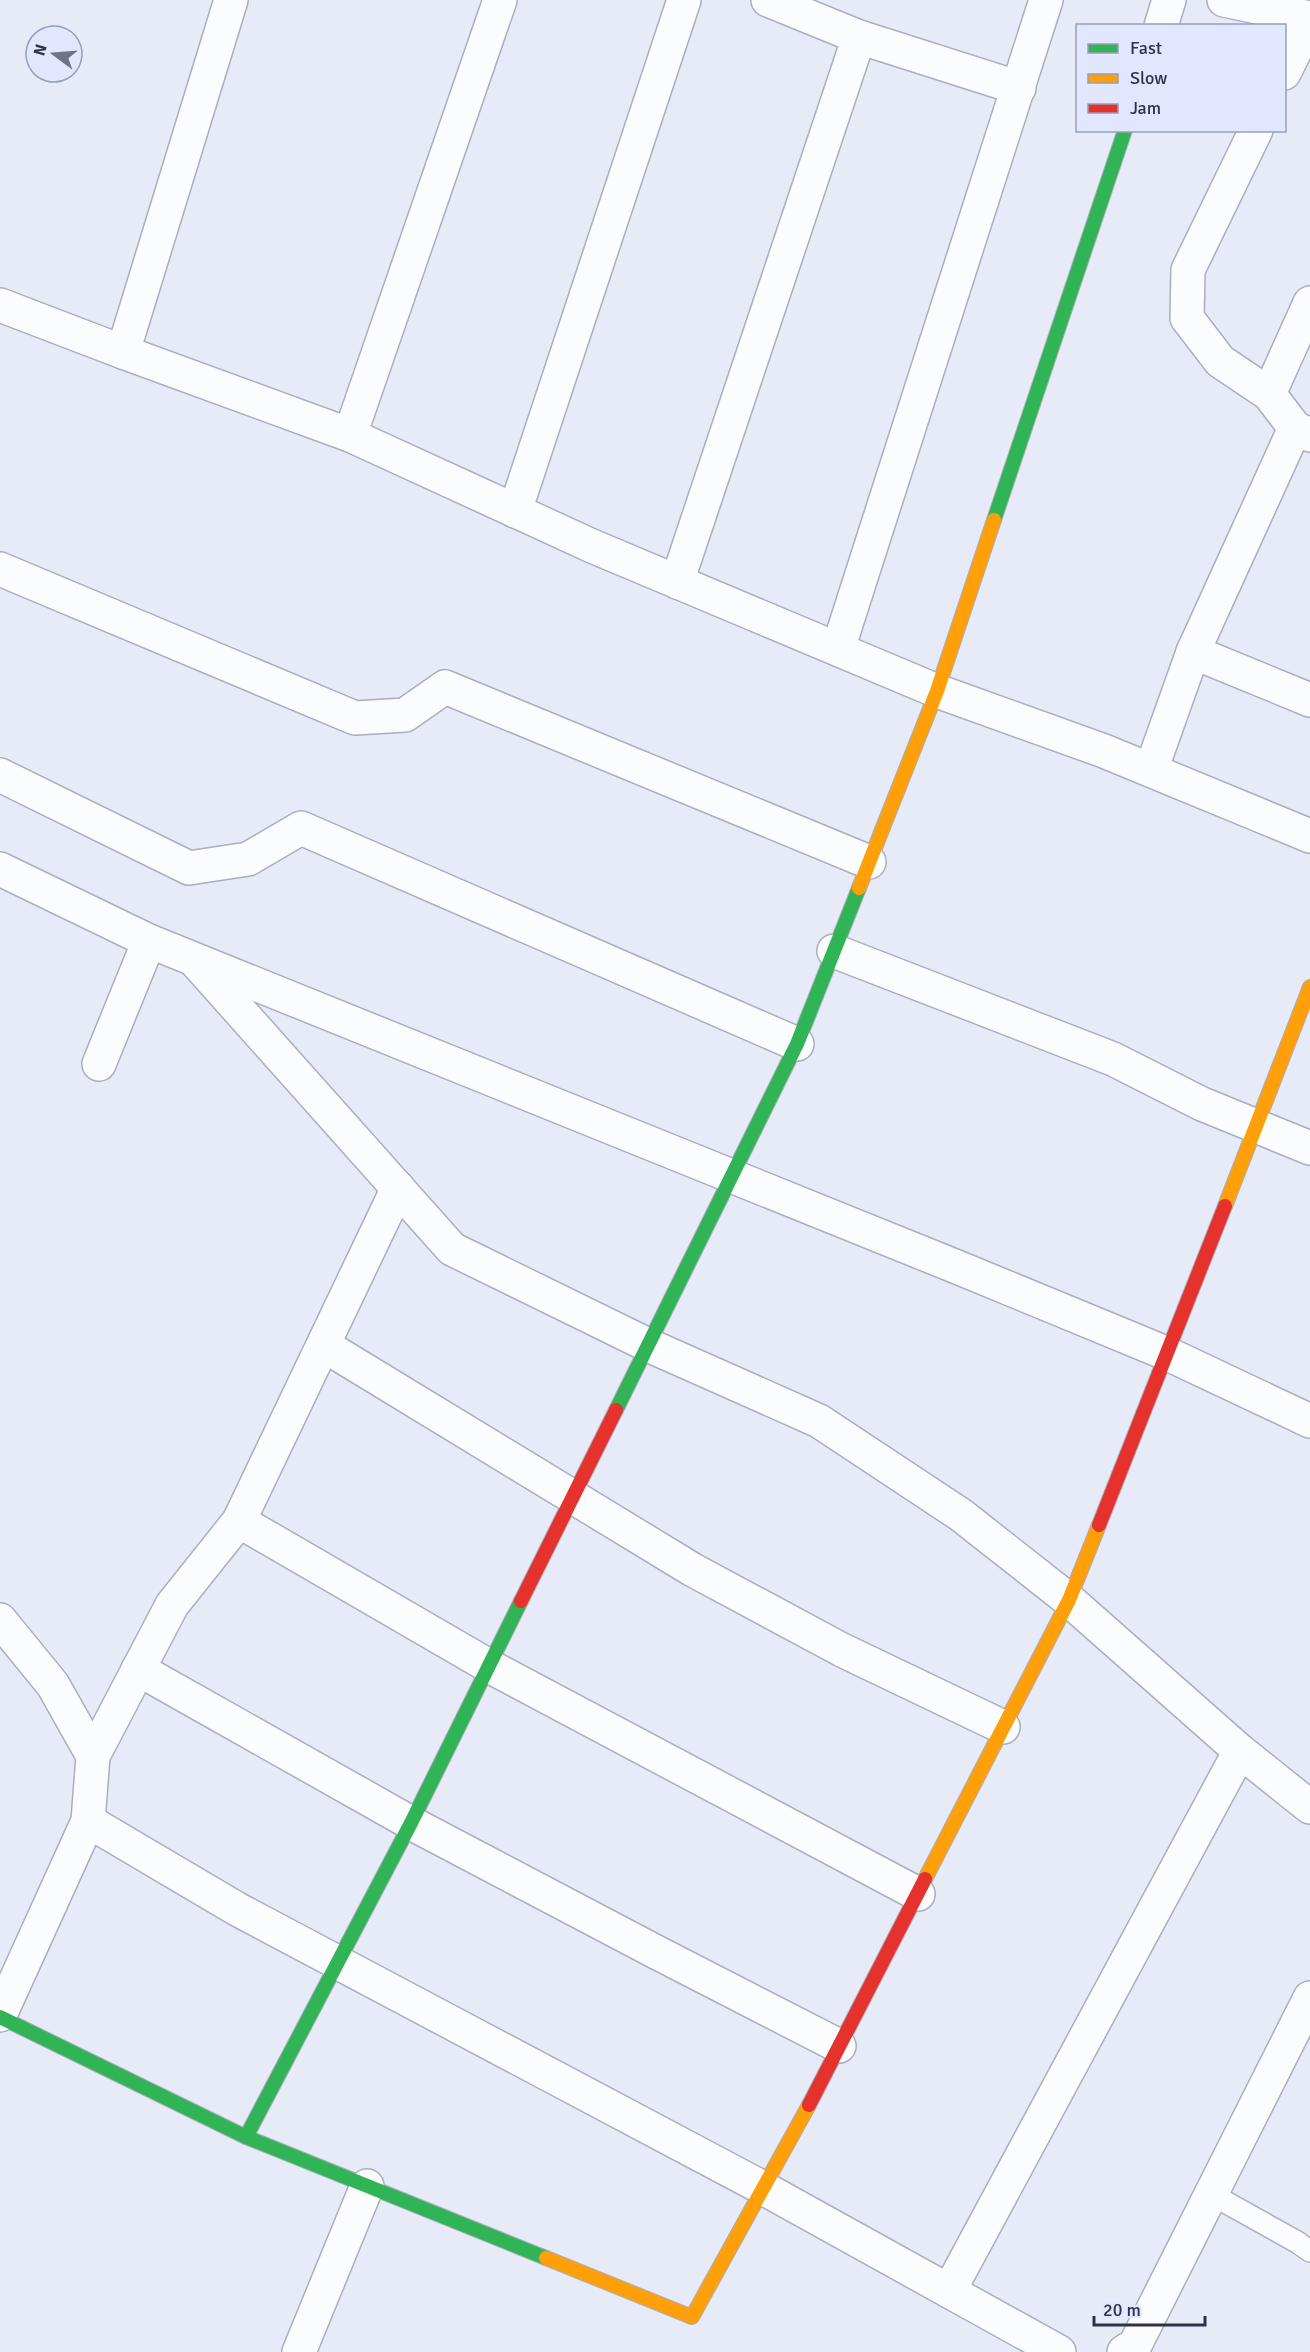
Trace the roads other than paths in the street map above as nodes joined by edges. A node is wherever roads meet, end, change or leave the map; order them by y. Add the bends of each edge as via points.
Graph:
1 (231, 0) edge
2 (500, 0) edge
3 (684, 0) edge
4 (768, 0) edge
5 (1046, 0) edge
6 (1169, 0) edge
7 (1224, 0) edge
8 (1310, 19) edge
9 (1162, 24) edge
10 (860, 37) junction
11 (1286, 69) edge
12 (1018, 88) junction
13 (1124, 132) edge
14 (1255, 132) edge
15 (1310, 303) edge
16 (0, 305) edge
17 (123, 352) junction
18 (1269, 394) junction
19 (1303, 431) edge
20 (350, 435) junction
21 (515, 511) junction
22 (0, 569) edge
23 (677, 582) junction
24 (838, 649) junction
25 (1193, 652) junction
26 (937, 691) junction
27 (1310, 700) edge
28 (1151, 770) junction
29 (0, 775) edge
30 (1310, 836) edge
31 (869, 862) junction
32 (0, 869) edge
33 (149, 941) junction
34 (834, 951) junction
35 (192, 958) junction
36 (1310, 987) edge
37 (797, 1044) junction
38 (99, 1064) dead end
39 (1256, 1127) junction
40 (1310, 1149) edge
41 (731, 1177) junction
42 (398, 1188) junction
43 (648, 1345) junction
44 (325, 1346) junction
45 (1168, 1354) junction
46 (1310, 1421) edge
47 (572, 1498) junction
48 (239, 1521) junction
49 (1069, 1600) junction
50 (0, 1620) edge
51 (489, 1665) junction
52 (138, 1670) junction
53 (1003, 1727) junction
54 (1240, 1750) junction
55 (93, 1756) junction
56 (1310, 1808) edge
57 (88, 1821) junction
58 (411, 1823) junction
59 (918, 1894) junction
60 (337, 1963) junction
61 (1310, 1998) edge
62 (0, 2016) edge
63 (839, 2046) junction
64 (246, 2137) junction
65 (367, 2186) junction
66 (763, 2188) junction
67 (1211, 2194) junction
68 (1310, 2251) edge
69 (949, 2291) junction
70 (299, 2352) edge
71 (1059, 2352) edge
72 (1124, 2352) edge

1 - 17 street
2 - 20 street
3 - 21 street
4 - 10 street
5 - 12 street
6 - 9 street
7 - 8 street
8 - 11 street
10 - 12 street
10 - 23 street
12 - 24 street
13 - 26 street
14 - 18 street via 1188,270 1187,318 1220,361
15 - 18 street
16 - 17 street
17 - 20 street
18 - 19 street
19 - 25 street
20 - 21 street
21 - 23 street
22 - 31 street via 355,718 405,715 445,687
23 - 24 street
24 - 26 street
25 - 27 street
25 - 28 street
26 - 28 street
26 - 31 street
28 - 30 street
29 - 37 street via 189,868 248,859 301,828
31 - 34 street
32 - 33 street
33 - 35 street
33 - 38 street
34 - 37 street
34 - 39 street via 1113,1059
35 - 41 street
35 - 42 street
36 - 39 street
37 - 41 street
39 - 40 street
39 - 45 street
41 - 43 street
41 - 45 street
42 - 43 street via 452,1249
42 - 44 street
43 - 47 street
43 - 49 street via 819,1421 962,1515
44 - 47 street
44 - 48 street
45 - 46 street
45 - 49 street
47 - 51 street
47 - 53 street via 693,1570 842,1650
48 - 51 street
48 - 52 street via 172,1605
49 - 53 street
49 - 54 street
50 - 55 street via 53,1685
51 - 58 street
51 - 59 street
52 - 55 street
52 - 58 street
53 - 59 street
54 - 56 street
54 - 69 street
55 - 57 street
57 - 60 street
57 - 62 street
58 - 60 street
58 - 63 street
59 - 63 street
60 - 64 street
60 - 66 street
61 - 67 street
62 - 64 street
63 - 66 street
64 - 65 street
65 - 66 street via 692,2317
65 - 70 street
66 - 69 street
67 - 68 lane
67 - 72 street via 1135,2345
69 - 71 street

